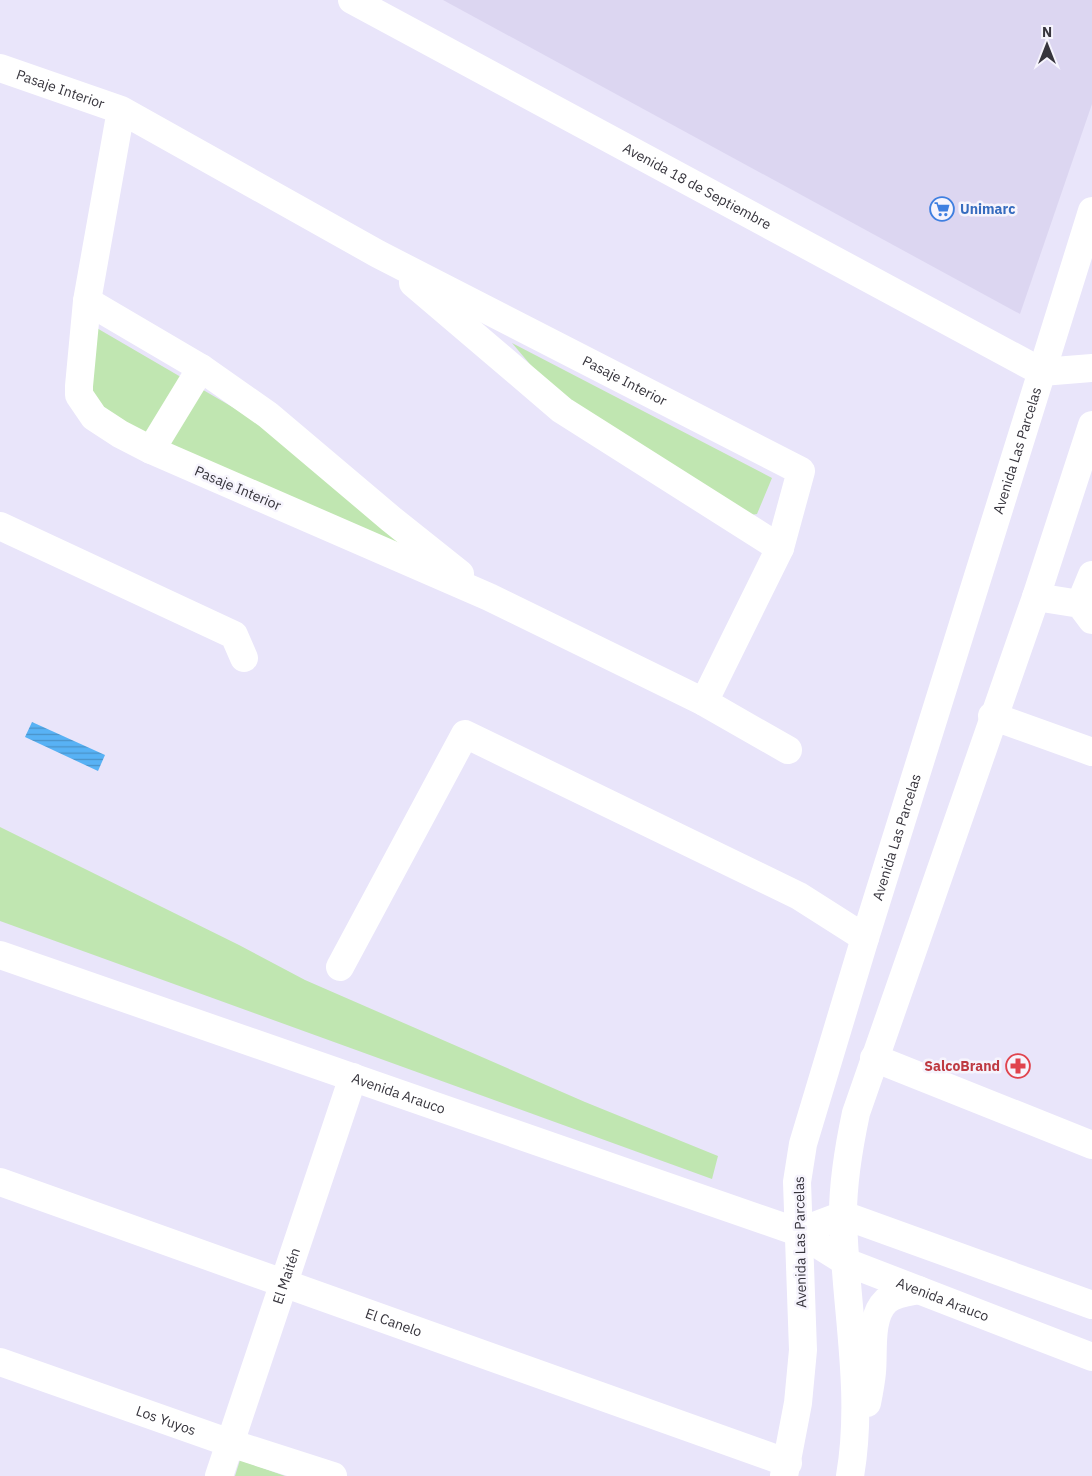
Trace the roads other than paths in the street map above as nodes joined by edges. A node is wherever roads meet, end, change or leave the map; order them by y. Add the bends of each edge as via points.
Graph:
1 (352, 0) edge
2 (0, 68) edge
3 (121, 110) junction
4 (1092, 211) edge
5 (378, 254) junction
6 (87, 301) junction
7 (201, 368) junction
8 (1092, 368) edge
9 (1042, 372) junction
10 (1092, 425) edge
11 (151, 450) junction
12 (0, 526) edge
13 (780, 548) junction
14 (1092, 575) edge
15 (489, 597) junction
16 (1036, 597) junction
17 (1086, 612) edge
18 (244, 658) dead end
19 (704, 702) junction
20 (992, 716) junction
21 (788, 750) dead end
22 (1092, 752) edge
23 (865, 938) junction
24 (0, 955) edge
25 (340, 967) dead end
26 (874, 1058) junction
27 (353, 1077) junction
28 (1092, 1145) edge
29 (0, 1182) edge
30 (843, 1215) junction
31 (798, 1232) junction
32 (846, 1262) junction
33 (283, 1283) junction
34 (919, 1290) junction
35 (1092, 1306) edge
36 (1092, 1357) edge
37 (0, 1362) edge
38 (230, 1443) junction
39 (786, 1469) edge
40 (851, 1472) edge
41 (219, 1476) edge
42 (333, 1476) edge

1 - 9 street, Avenida 18 de Septiembre
2 - 3 street, Pasaje Interior
3 - 5 street, Pasaje Interior
3 - 6 street, Pasaje Interior
4 - 9 street, Avenida Las Parcelas
5 - 13 street, Pasaje Interior via 562,410
5 - 13 street, Pasaje Interior via 801,471
6 - 7 street, Pasaje Interior
6 - 11 street, Pasaje Interior via 78,395 94,416
7 - 11 street
7 - 15 street, Pasaje Interior via 268,415
8 - 9 street
9 - 23 street, Avenida Las Parcelas
10 - 16 street
11 - 15 street, Pasaje Interior
12 - 18 street via 234,635
13 - 19 street, Pasaje Interior
14 - 17 street
15 - 19 street, Pasaje Interior
16 - 17 street
16 - 20 street
19 - 21 street, Pasaje Interior
20 - 22 street
20 - 26 street
23 - 25 street via 799,896 465,734
23 - 31 street, Avenida Las Parcelas via 803,1144 798,1182
24 - 27 street, Avenida Arauco
26 - 28 street
26 - 30 street via 850,1141
27 - 31 street, Avenida Arauco
27 - 33 street, El Maitén
29 - 33 street, El Canelo
30 - 31 street
30 - 32 street
30 - 35 street
31 - 32 street, Avenida Arauco
31 - 39 street, Avenida Las Parcelas via 803,1350 798,1403
32 - 34 street, Avenida Arauco
32 - 40 street via 856,1402
33 - 38 street, El Maitén
33 - 39 street, El Canelo
34 - 36 street, Avenida Arauco
34 - 40 street via 897,1294 879,1311 872,1375
37 - 38 street, Los Yuyos
38 - 41 street, El Maitén
38 - 42 street, Los Yuyos

